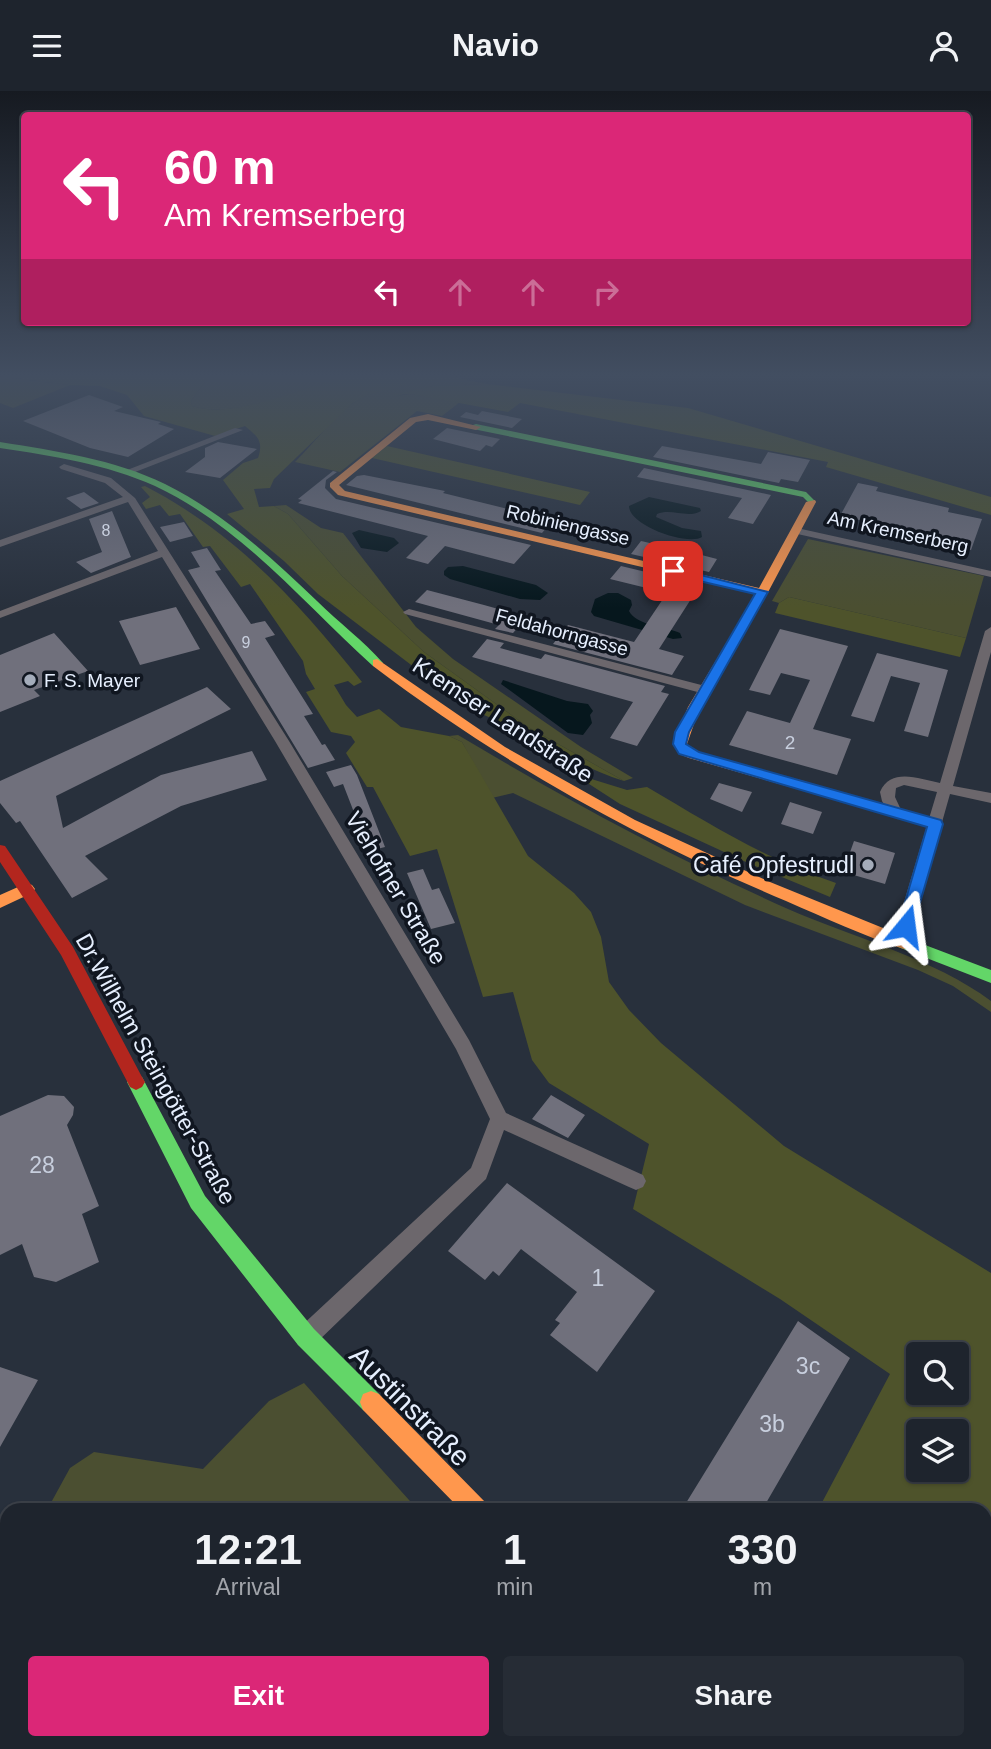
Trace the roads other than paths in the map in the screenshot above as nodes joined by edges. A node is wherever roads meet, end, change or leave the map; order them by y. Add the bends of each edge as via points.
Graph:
1 (50, 453) edge
2 (177, 453) edge
3 (372, 453) edge
4 (606, 453) edge
5 (64, 467) dead end
6 (127, 472) junction
7 (130, 498) junction
8 (797, 531) junction
9 (0, 544) edge
10 (166, 552) junction
11 (991, 574) edge
12 (762, 592) junction
13 (409, 612) dead end
14 (0, 615) edge
15 (991, 631) edge
16 (977, 683) junction
17 (991, 686) edge
18 (705, 690) junction
19 (945, 790) junction
20 (991, 798) edge
21 (895, 812) junction
22 (936, 824) junction
23 (0, 850) edge
24 (27, 889) junction
25 (0, 902) edge
26 (900, 942) junction
27 (991, 977) edge
28 (499, 1119) junction
29 (636, 1181) dead end
30 (306, 1337) junction
31 (470, 1503) edge

1 - 6 street, Kremser Landstraße
2 - 6 street
3 - 12 street, Robiniengasse via 333,485 342,493
4 - 8 street, Robiniengasse via 800,493 810,498 811,506
5 - 7 street, Viehofner Straße via 102,477
6 - 26 street, Kremser Landstraße via 167,488 213,517 382,668 541,777 698,857
7 - 9 street
7 - 10 street, Viehofner Straße
8 - 11 street, Am Kremserberg
8 - 12 street
10 - 14 street
10 - 28 street, Viehofner Straße via 456,1033
12 - 18 street
13 - 18 street, Feldahorngasse
15 - 16 street
16 - 17 street
16 - 19 street
18 - 21 street via 682,732 684,751
19 - 20 street
19 - 21 street via 903,780 892,782 886,799
19 - 22 street
21 - 22 street
22 - 26 street
23 - 24 street, Dr.Wilhelm Steingötter-Straße
24 - 25 street
24 - 30 street, Dr.Wilhelm Steingötter-Straße via 67,951 198,1202
26 - 27 street, Kremser Landstraße
28 - 29 street
28 - 30 street via 480,1173
30 - 31 street, Austinstraße

